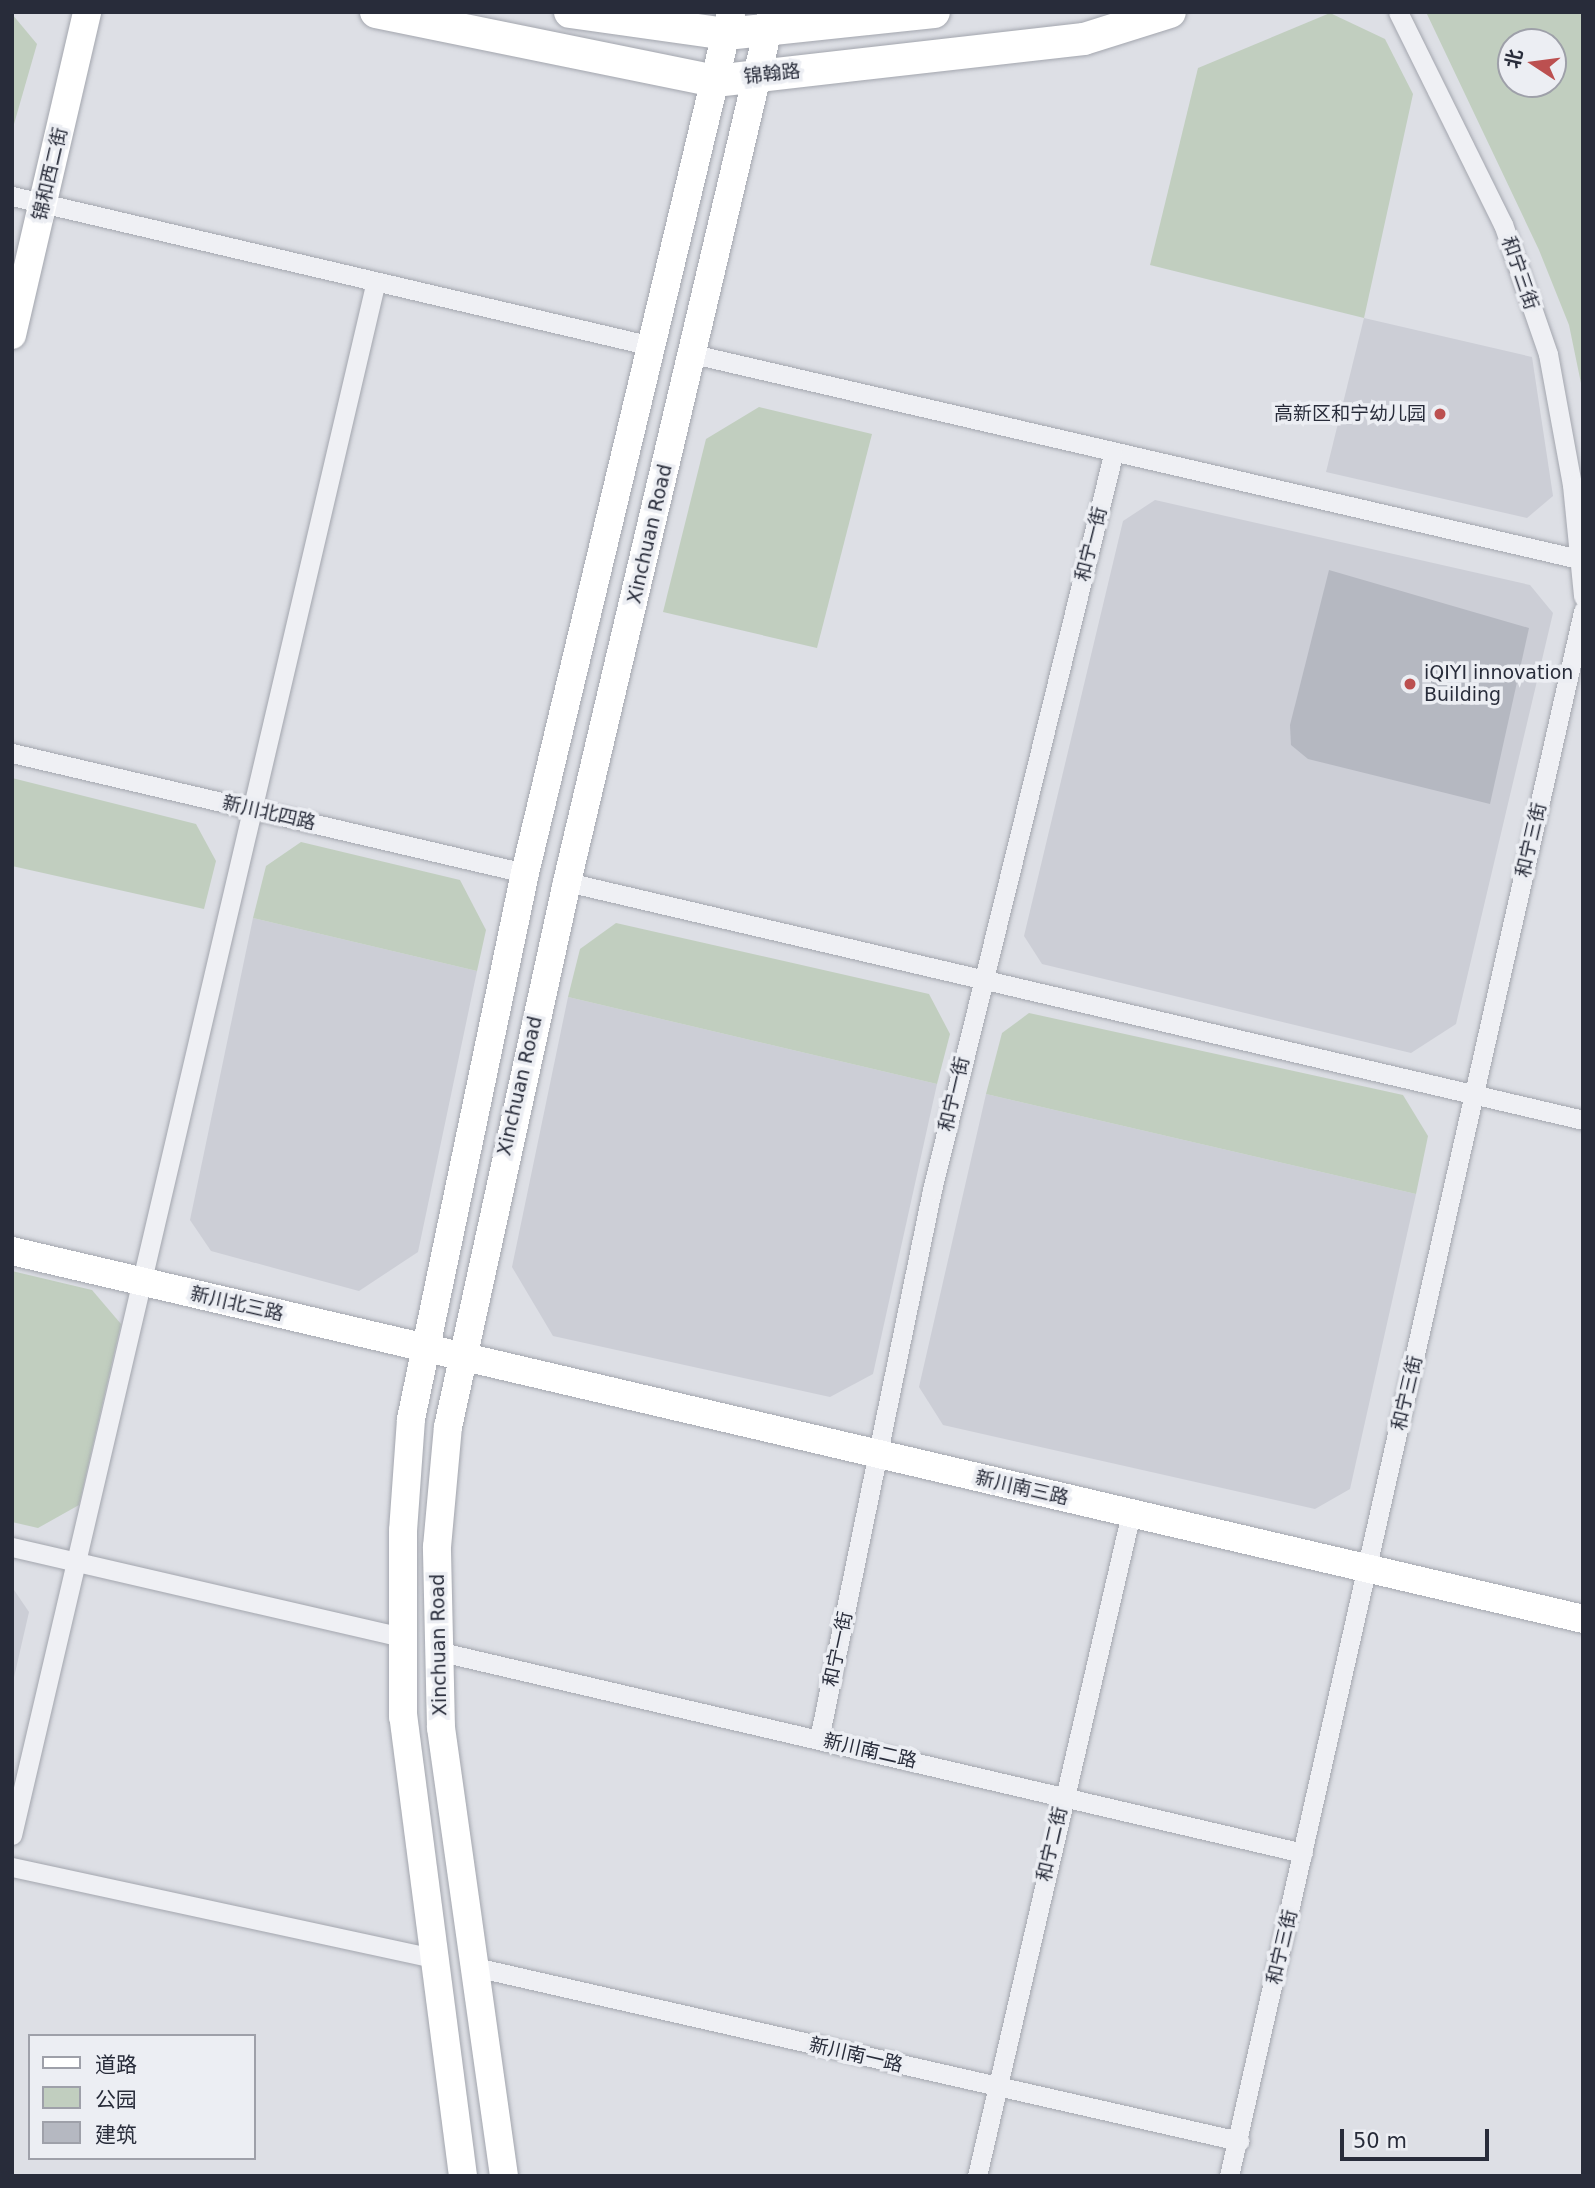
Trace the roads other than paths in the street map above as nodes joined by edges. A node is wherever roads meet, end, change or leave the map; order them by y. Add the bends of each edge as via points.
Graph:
1 (87, 12) edge
2 (376, 12) edge
3 (570, 12) edge
4 (934, 12) edge
5 (1170, 12) edge
6 (1398, 12) edge
7 (771, 21) edge
8 (729, 23) edge
9 (757, 76) junction
10 (715, 81) junction
11 (12, 196) edge
12 (42, 205) junction
13 (375, 285) junction
14 (12, 335) edge
15 (652, 346) junction
16 (694, 354) junction
17 (1113, 455) junction
18 (1581, 559) edge
19 (1583, 596) edge
20 (1583, 611) edge
21 (12, 753) edge
22 (251, 809) junction
23 (526, 873) junction
24 (567, 882) junction
25 (982, 977) junction
26 (1474, 1097) junction
27 (1583, 1120) edge
28 (12, 1251) edge
29 (141, 1281) junction
30 (421, 1347) junction
31 (461, 1356) junction
32 (877, 1454) junction
33 (1131, 1513) junction
34 (12, 1547) edge
35 (76, 1561) junction
36 (1367, 1568) junction
37 (1583, 1619) edge
38 (401, 1637) junction
39 (437, 1651) junction
40 (819, 1739) junction
41 (1064, 1795) junction
42 (12, 1835) edge
43 (1303, 1853) junction
44 (12, 1867) edge
45 (434, 1958) junction
46 (475, 1967) junction
47 (997, 2087) junction
48 (1239, 2141) junction
49 (463, 2176) edge
50 (504, 2176) edge
51 (977, 2176) edge
52 (1229, 2176) edge

1 - 12 street, 锦和西二街
2 - 10 main road, 锦翰路
3 - 8 main road
4 - 7 main road
5 - 9 main road, 锦翰路 via 1084,39
6 - 18 street, 和宁三街 via 1503,224 1548,354
7 - 8 main road
7 - 9 street, Xinchuan Road
8 - 10 street, Xinchuan Road
9 - 10 main road, 锦翰路
9 - 16 street, Xinchuan Road
10 - 15 street, Xinchuan Road
11 - 12 street
12 - 13 street
12 - 14 street, 锦和西二街
13 - 15 street
13 - 22 street
15 - 23 street, Xinchuan Road
16 - 17 street
16 - 24 street, Xinchuan Road
17 - 18 street
17 - 25 street, 和宁一街
18 - 19 street, 和宁三街
20 - 26 street, 和宁三街
21 - 22 street, 新川北四路
22 - 23 street, 新川北四路
22 - 29 street
23 - 30 street, Xinchuan Road
24 - 25 street
24 - 31 street, Xinchuan Road
25 - 26 street
25 - 32 street, 和宁一街
26 - 27 street
26 - 36 street, 和宁三街
28 - 29 street, 新川北三路
29 - 30 street, 新川北三路
29 - 35 street
30 - 31 street, 新川北三路
30 - 38 street, Xinchuan Road via 402,1531
31 - 32 street, 新川南三路
31 - 39 street, Xinchuan Road via 438,1534
32 - 33 street, 新川南三路
32 - 40 street, 和宁一街
33 - 36 street, 新川南三路
33 - 41 street, 和宁二街
34 - 35 street
35 - 38 street
35 - 42 street
36 - 37 street, 新川南三路
36 - 43 street, 和宁三街
38 - 45 street, Xinchuan Road via 403,1717
39 - 40 street, 新川南二路
39 - 46 street, Xinchuan Road via 448,1804
40 - 41 street, 新川南二路
41 - 43 street, 新川南二路
41 - 47 street, 和宁二街
43 - 48 street, 和宁三街
44 - 45 street
45 - 49 street, Xinchuan Road
46 - 47 street, 新川南一路
46 - 50 street, Xinchuan Road
47 - 48 street, 新川南一路
47 - 51 street, 和宁二街
48 - 52 street, 和宁三街

